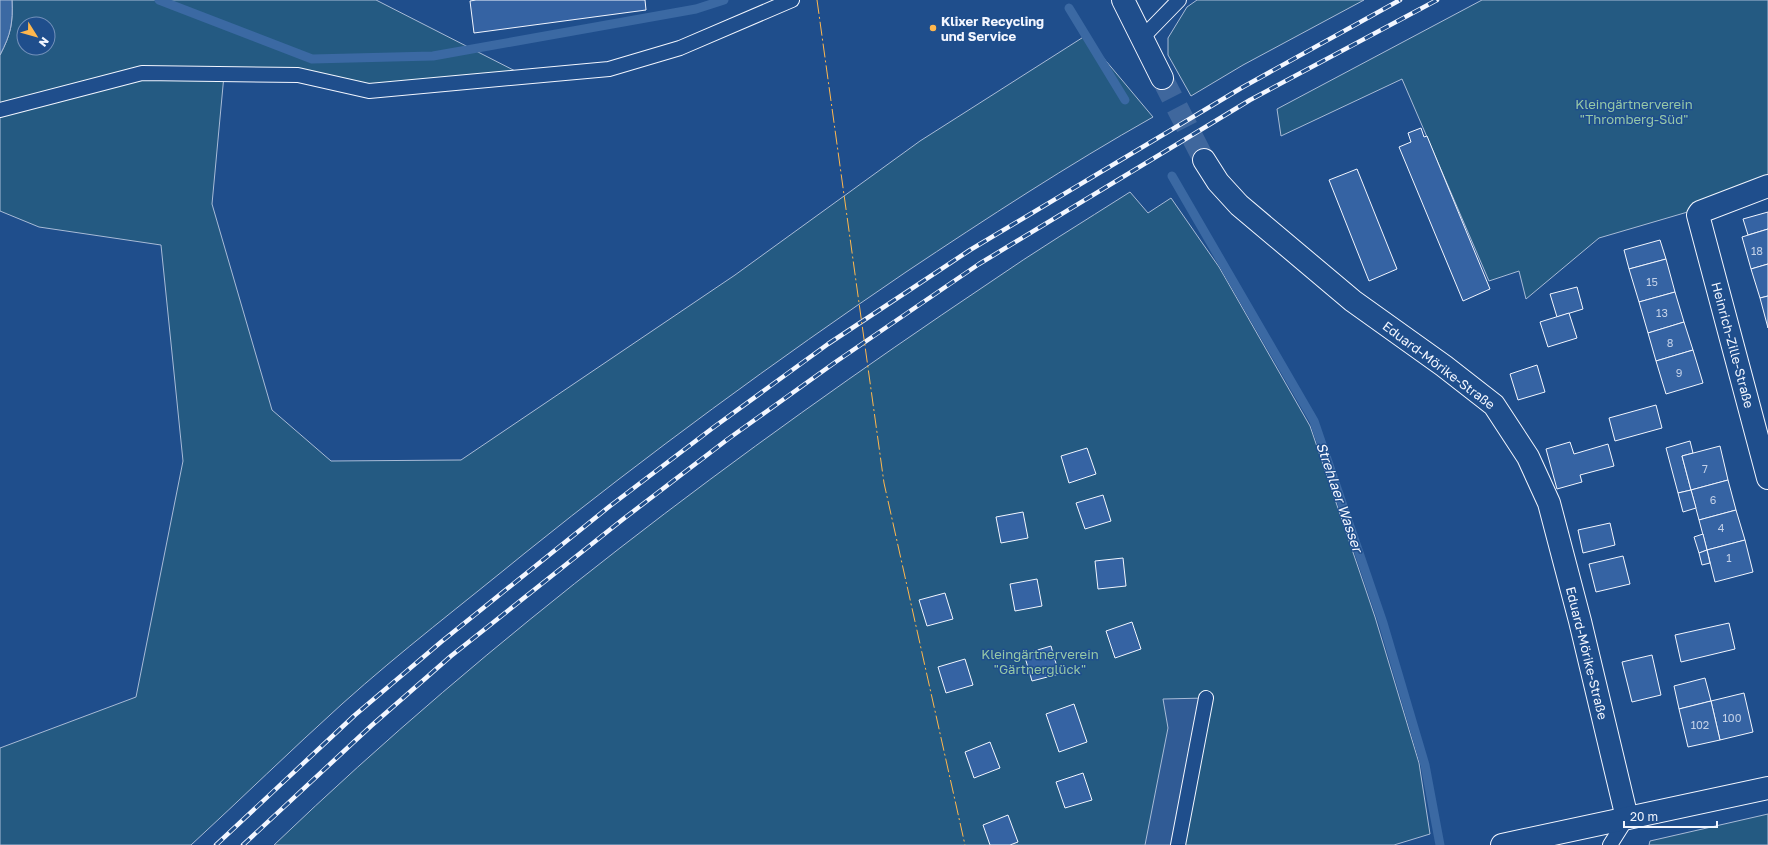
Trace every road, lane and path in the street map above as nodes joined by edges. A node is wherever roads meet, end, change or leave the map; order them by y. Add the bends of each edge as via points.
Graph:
1 (792, 0) edge
2 (1123, 0) edge
3 (1179, 0) edge
4 (1142, 38) junction
5 (1162, 78) tunnel mouth
6 (0, 110) edge
7 (1204, 160) tunnel mouth
8 (1768, 186) edge
9 (1768, 478) edge
10 (1206, 698) dead end
11 (1768, 788) edge
12 (1627, 818) junction
13 (1178, 845) edge
14 (1502, 845) edge
15 (1610, 845) edge

1 - 6 lane via 680,48 609,69 369,91 298,75 142,73
2 - 4 street
3 - 4 lane
4 - 5 street
7 - 12 street, Eduard-Mörike-Straße via 1218,182 1239,205 1353,301 1494,405 1528,457 1549,503
8 - 9 street, Heinrich-Zille-Straße via 1700,212 1698,215
10 - 13 lane
11 - 12 street
12 - 14 street
12 - 15 lane

